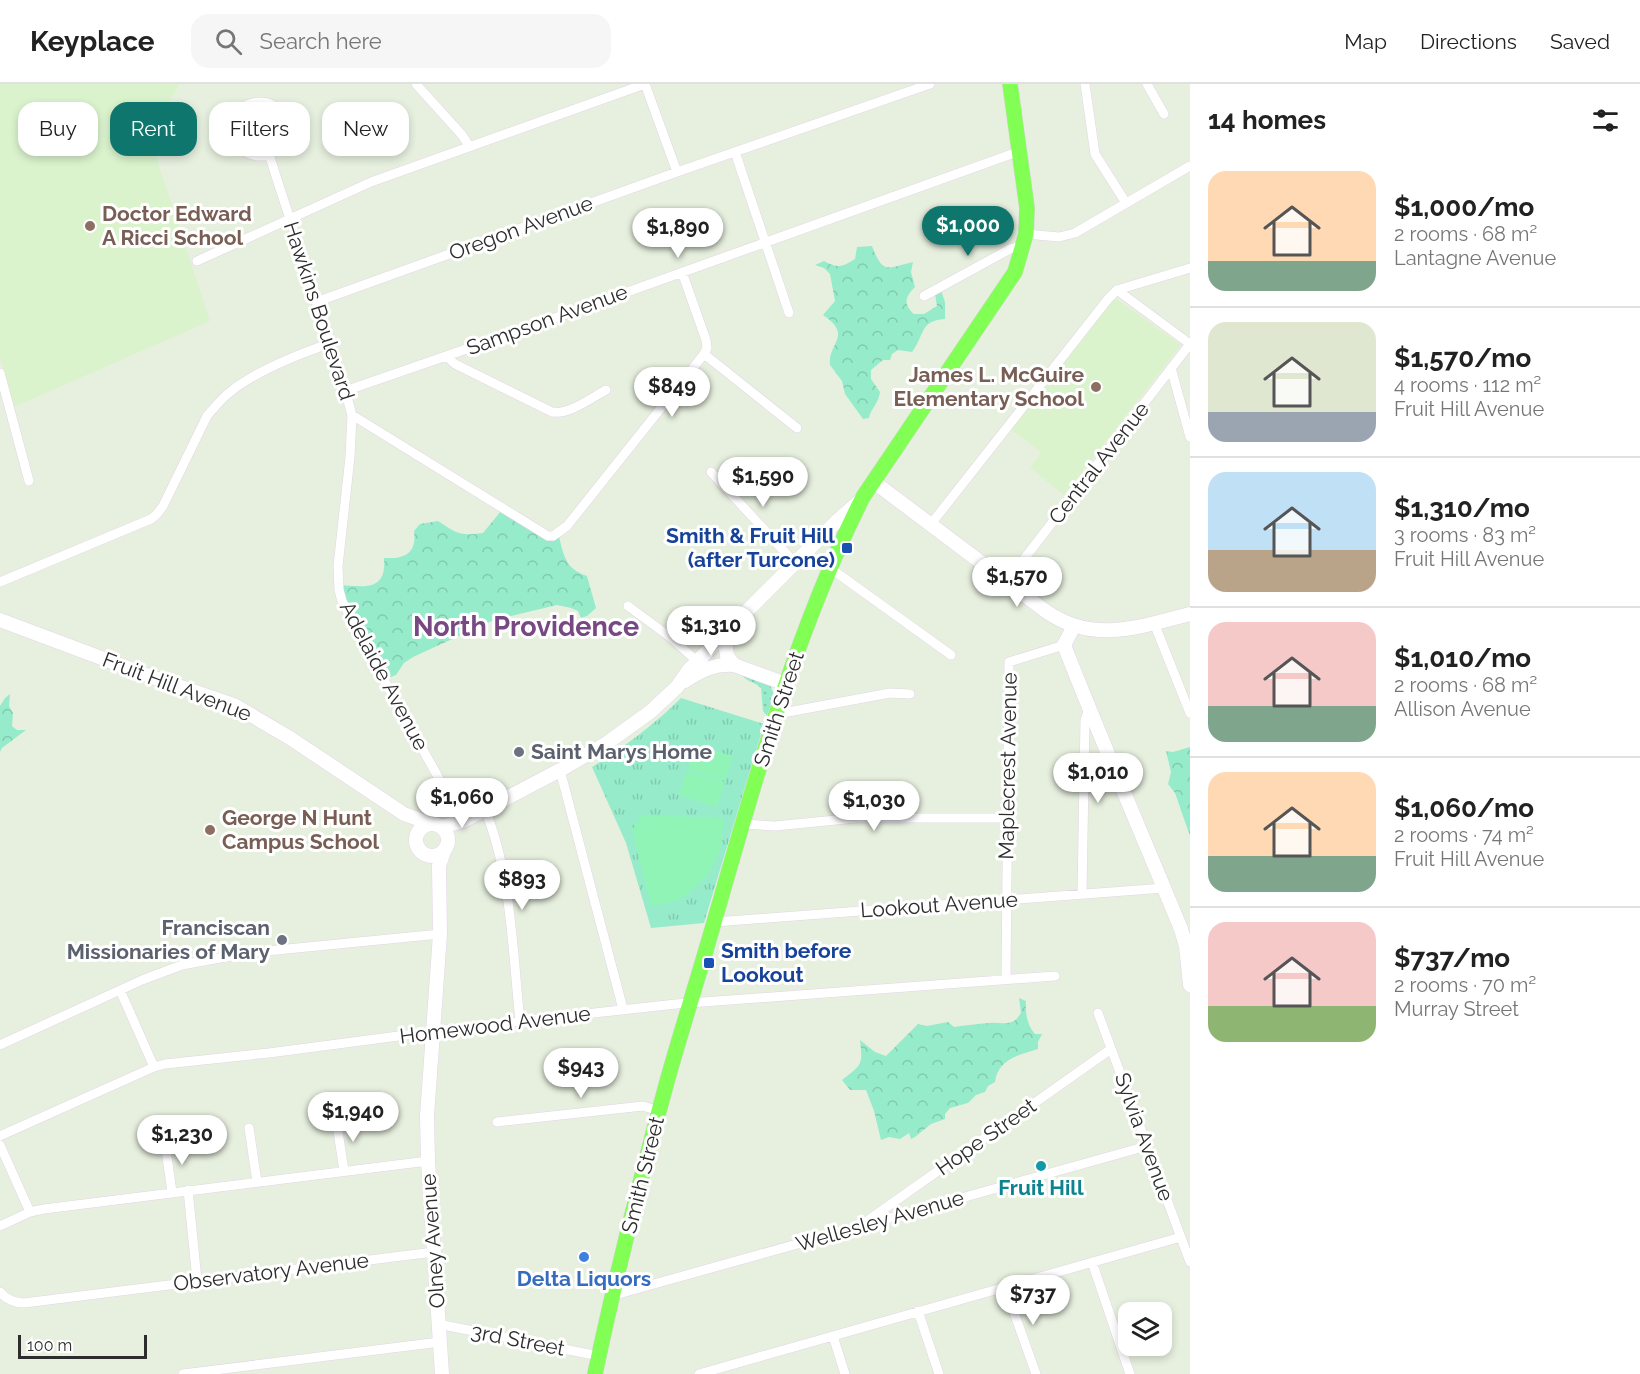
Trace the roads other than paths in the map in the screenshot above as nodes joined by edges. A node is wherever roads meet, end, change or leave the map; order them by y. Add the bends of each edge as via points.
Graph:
1 (416, 84) edge
2 (645, 84) edge
3 (930, 84) edge
4 (1010, 84) edge
5 (1085, 84) edge
6 (1147, 84) edge
7 (1164, 114) dead end
8 (470, 147) junction
9 (1020, 151) junction
10 (735, 152) junction
11 (269, 154) joint
12 (270, 156) edge
13 (1190, 166) edge
14 (677, 172) junction
15 (1126, 204) junction
16 (289, 218) junction
17 (1024, 240) junction
18 (765, 242) junction
19 (197, 261) dead end
20 (1190, 268) edge
21 (682, 272) junction
22 (1118, 290) junction
23 (924, 296) dead end
24 (316, 302) junction
25 (789, 313) dead end
26 (331, 343) junction
27 (1190, 344) edge
28 (705, 354) junction
29 (446, 356) junction
30 (1171, 368) junction
31 (0, 373) edge
32 (606, 390) dead end
33 (345, 391) junction
34 (351, 415) junction
35 (797, 428) dead end
36 (1190, 437) edge
37 (711, 472) dead end
38 (29, 481) dead end
39 (874, 482) junction
40 (863, 497) junction
41 (931, 524) junction
42 (795, 563) junction
43 (830, 568) junction
44 (1007, 581) junction
45 (0, 582) edge
46 (628, 606) dead end
47 (1190, 614) edge
48 (0, 620) edge
49 (1154, 623) junction
50 (1074, 626) junction
51 (724, 634) junction
52 (1064, 645) junction
53 (951, 655) dead end
54 (697, 661) junction
55 (734, 665) junction
56 (786, 684) junction
57 (677, 687) junction
58 (910, 694) dead end
59 (778, 709) junction
60 (1089, 710) junction
61 (1190, 713) edge
62 (560, 770) junction
63 (484, 810) junction
64 (404, 814) junction
65 (1007, 818) junction
66 (463, 821) junction
67 (742, 824) junction
68 (442, 835) junction
69 (417, 843) junction
70 (1164, 888) junction
71 (438, 892) junction
72 (1082, 894) junction
73 (1006, 900) junction
74 (714, 922) junction
75 (440, 934) junction
76 (1054, 976) dead end
77 (1006, 979) junction
78 (1190, 985) edge
79 (120, 990) junction
80 (691, 1002) junction
81 (623, 1009) junction
82 (1098, 1013) dead end
83 (520, 1022) junction
84 (432, 1033) junction
85 (0, 1045) edge
86 (1111, 1049) junction
87 (154, 1067) junction
88 (659, 1111) junction
89 (336, 1118) dead end
90 (497, 1122) dead end
91 (249, 1128) dead end
92 (0, 1136) edge
93 (165, 1143) dead end
94 (0, 1144) edge
95 (1147, 1146) junction
96 (428, 1161) junction
97 (344, 1171) junction
98 (257, 1182) junction
99 (188, 1190) junction
100 (172, 1192) junction
101 (30, 1212) junction
102 (861, 1225) junction
103 (0, 1226) edge
104 (1181, 1237) junction
105 (434, 1252) junction
106 (1092, 1262) junction
107 (1190, 1262) edge
108 (197, 1280) junction
109 (1005, 1287) junction
110 (0, 1292) edge
111 (614, 1294) junction
112 (918, 1311) junction
113 (438, 1324) junction
114 (833, 1336) junction
115 (440, 1342) junction
116 (599, 1356) junction
117 (183, 1374) edge
118 (442, 1374) edge
119 (595, 1374) edge
120 (699, 1374) edge
121 (845, 1374) edge
122 (939, 1374) edge
123 (1035, 1374) edge
124 (1130, 1374) edge

1 - 8 street
2 - 8 street
2 - 14 street
3 - 10 street, Oregon Avenue
4 - 9 main road, Smith Street
5 - 15 street via 1095,154
6 - 7 street
8 - 16 street via 371,182
9 - 17 main road, Smith Street via 1027,208
9 - 18 street, Sampson Avenue
10 - 14 street, Oregon Avenue
10 - 18 street
11 - 11 street via 248,153 235,137 236,117 252,103 272,105 285,120 284,141
12 - 16 street, Hawkins Boulevard
13 - 15 street
14 - 24 street, Oregon Avenue
15 - 17 street via 1066,235
16 - 19 street
16 - 24 street, Hawkins Boulevard
17 - 23 street
17 - 39 main road, Smith Street via 1015,272
18 - 21 street, Sampson Avenue
18 - 25 street
20 - 22 street
21 - 28 street via 706,340
21 - 29 street, Sampson Avenue
22 - 27 street
22 - 41 street
24 - 26 street, Hawkins Boulevard
26 - 33 street, Hawkins Boulevard
26 - 45 street via 248,380 218,403 207,416 163,506 151,519
27 - 30 street, Central Avenue
28 - 34 street, Hawkins Boulevard via 567,526 553,536 542,533
28 - 35 street
29 - 32 street via 556,413
29 - 33 street, Sampson Avenue
30 - 36 street
30 - 44 street, Central Avenue
31 - 38 street
33 - 34 street, Hawkins Boulevard
34 - 66 street, Adelaide Avenue via 338,566 342,601
37 - 42 street
39 - 40 main road, Smith Street
39 - 41 street
40 - 42 street
40 - 43 main road, Smith Street
41 - 44 street
42 - 51 street
43 - 53 street
43 - 56 main road, Smith Street
44 - 50 street
46 - 54 street
47 - 49 street
48 - 64 street, Fruit Hill Avenue via 234,705
49 - 50 street via 1112,631
49 - 61 street
50 - 52 street
51 - 54 street
51 - 55 street via 727,656
52 - 60 street
52 - 65 street, Maplecrest Avenue via 1009,662
54 - 57 street
55 - 56 street
55 - 57 street via 707,668
56 - 59 main road, Smith Street
57 - 62 street via 633,726
58 - 59 street via 890,693 788,712
59 - 67 main road, Smith Street
60 - 70 street
60 - 72 street via 1085,720
62 - 63 street
62 - 81 street
63 - 66 street
63 - 83 street via 491,825 509,910
64 - 68 street, Fruit Hill Avenue
64 - 69 street, Fruit Hill Avenue
65 - 67 street
65 - 73 street, Maplecrest Avenue
66 - 68 street
67 - 74 main road, Smith Street
68 - 69 street via 428,824 420,829
68 - 69 street via 433,857 424,855
68 - 71 street, Olney Avenue
69 - 71 street, Olney Avenue
70 - 72 street, Lookout Avenue
70 - 78 street via 1185,939
71 - 75 street, Olney Avenue
72 - 73 street, Lookout Avenue
73 - 74 street, Lookout Avenue
73 - 77 street, Maplecrest Avenue
74 - 80 main road, Smith Street
75 - 79 street via 202,960
75 - 84 street, Olney Avenue
76 - 77 street, Homewood Avenue
77 - 80 street, Homewood Avenue
79 - 85 street
79 - 87 street
80 - 81 street, Homewood Avenue
80 - 88 main road, Smith Street
81 - 83 street, Homewood Avenue
82 - 86 street, Sylvia Avenue
83 - 84 street, Homewood Avenue
84 - 87 street, Homewood Avenue
84 - 96 street, Olney Avenue
86 - 95 street, Sylvia Avenue
86 - 102 street, Hope Street
87 - 92 street, Homewood Avenue
88 - 90 street via 643,1106
88 - 111 main road, Smith Street
89 - 97 street
91 - 98 street
93 - 100 street
94 - 101 street
95 - 102 street, Wellesley Avenue
95 - 104 street, Sylvia Avenue
96 - 97 street
96 - 105 street, Olney Avenue
97 - 98 street
98 - 99 street
99 - 100 street
99 - 108 street
100 - 101 street
101 - 103 street
102 - 111 street, Wellesley Avenue
104 - 106 street
104 - 107 street, Sylvia Avenue
105 - 108 street, Observatory Avenue
105 - 113 street, Olney Avenue
106 - 109 street
106 - 124 street
108 - 110 street, Observatory Avenue via 24,1303 8,1300
109 - 112 street
109 - 123 street
111 - 116 main road, Smith Street
112 - 114 street
112 - 122 street
113 - 115 street, Olney Avenue
113 - 116 street, 3rd Street
114 - 120 street
114 - 121 street
115 - 117 street
115 - 118 street, Olney Avenue
116 - 119 main road, Smith Street

